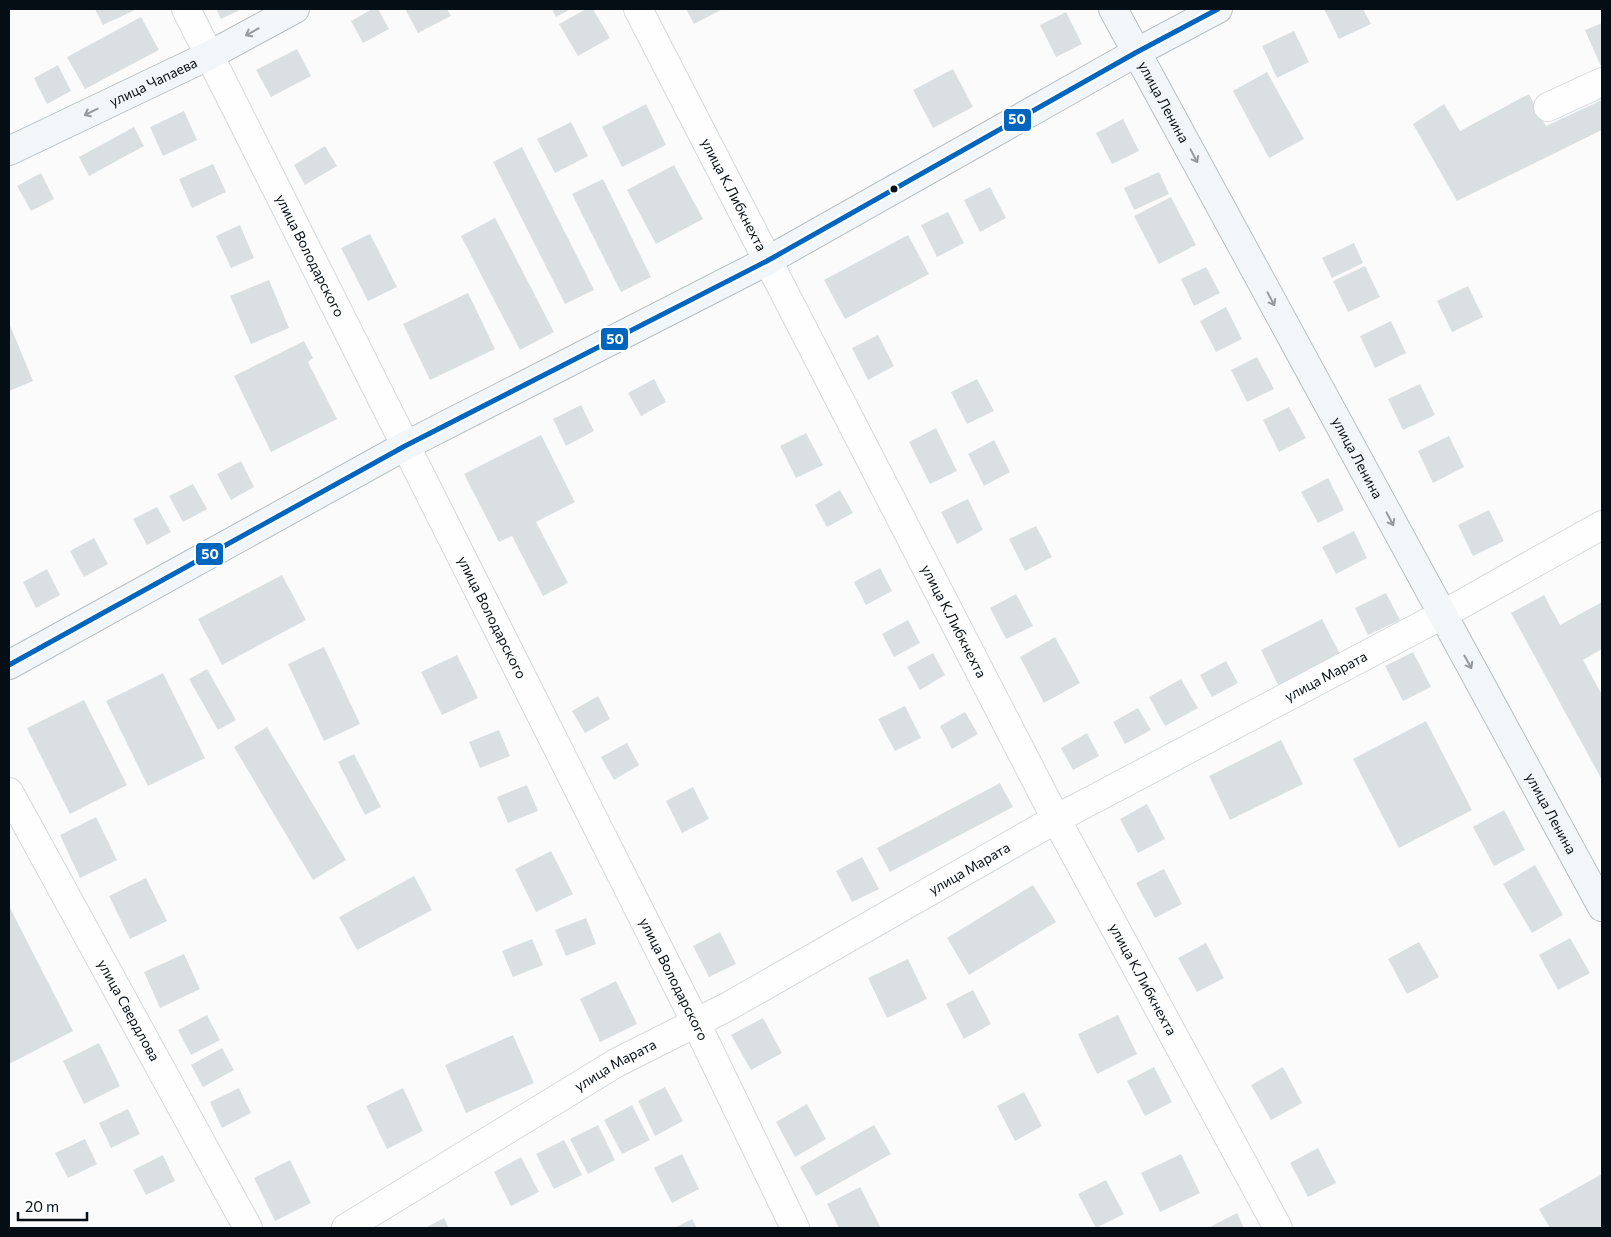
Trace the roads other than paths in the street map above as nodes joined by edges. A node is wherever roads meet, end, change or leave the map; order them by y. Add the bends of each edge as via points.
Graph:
1 (186, 9) edge
2 (295, 9) edge
3 (638, 9) edge
4 (1113, 9) edge
5 (1218, 9) edge
6 (1137, 52) junction
7 (210, 55) junction
8 (1602, 82) edge
9 (1548, 106) dead end
10 (9, 151) edge
11 (767, 261) junction
12 (405, 446) junction
13 (1602, 525) edge
14 (1442, 615) junction
15 (9, 664) edge
16 (9, 792) edge
17 (1056, 819) junction
18 (1602, 907) edge
19 (696, 1023) junction
20 (248, 1228) edge
21 (346, 1228) edge
22 (795, 1228) edge
23 (1278, 1228) edge

1 - 7 street, улица Володарского
2 -> 7 main road, улица Чапаева
3 - 11 street, улица К.Либкнехта
4 - 6 main road, улица Ленина
5 - 6 main road
6 - 11 main road
6 -> 14 main road, улица Ленина
7 -> 10 main road, улица Чапаева
7 - 12 street, улица Володарского
8 - 9 street
11 - 12 main road
11 - 17 street, улица К.Либкнехта
12 - 15 main road
12 - 19 street, улица Володарского
13 - 14 street, улица Марата
14 - 17 street, улица Марата
14 -> 18 main road, улица Ленина
16 - 20 street, улица Свердлова
17 - 19 street, улица Марата
17 - 23 street, улица К.Либкнехта
19 - 21 street, улица Марата via 616,1063
19 - 22 street, улица Володарского

